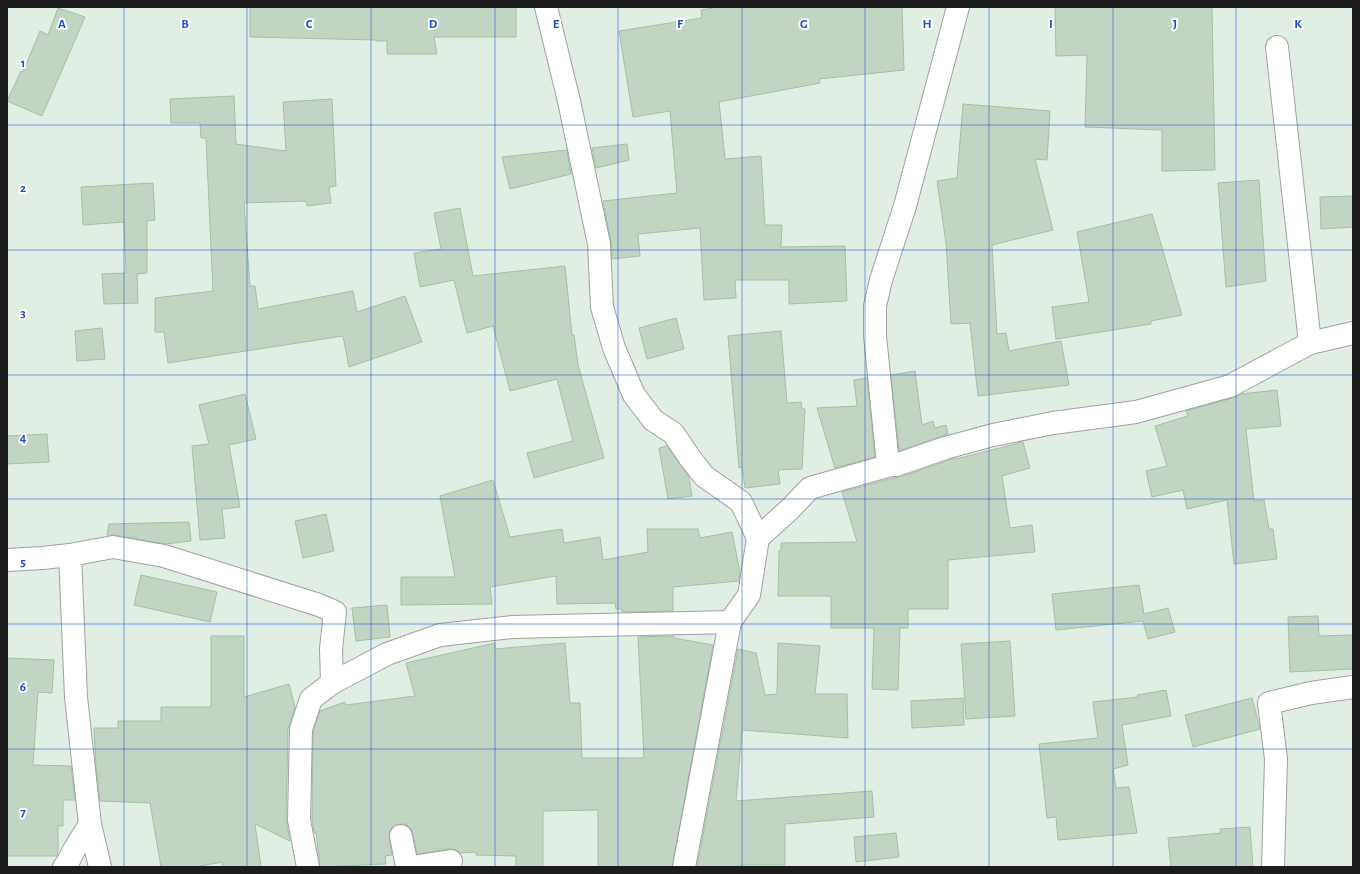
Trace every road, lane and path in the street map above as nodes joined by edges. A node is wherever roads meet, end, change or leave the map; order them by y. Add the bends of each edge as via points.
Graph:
1 (546, 7) edge
2 (958, 7) edge
3 (1277, 47) dead end
4 (1353, 333) edge
5 (1310, 343) junction
6 (891, 465) junction
7 (758, 538) junction
8 (70, 555) junction
9 (7, 560) edge
10 (730, 622) junction
11 (332, 683) junction
12 (1353, 687) edge
13 (90, 824) junction
14 (401, 836) dead end
15 (451, 861) dead end
16 (64, 867) edge
17 (100, 867) edge
18 (308, 867) edge
19 (407, 867) edge
20 (412, 867) edge
21 (684, 867) edge
22 (1273, 867) edge

1 - 7 street via 599,244 602,307 614,348 634,395 653,420 673,433 704,476 741,502
2 - 6 street via 905,206 881,280 876,306 875,336 887,455
3 - 5 street
4 - 5 street
5 - 6 street via 1230,386 1136,412 1053,423 993,435
6 - 7 street via 810,488
7 - 10 street via 749,595
8 - 9 street
8 - 11 street via 113,547 164,556 335,612 331,649
8 - 13 street via 76,697
10 - 11 street via 512,627 440,635 387,654
10 - 21 street
11 - 18 street via 311,699 301,729 300,820
12 - 22 street via 1269,703 1276,758
13 - 16 street
13 - 17 street
14 - 19 street
15 - 20 street

